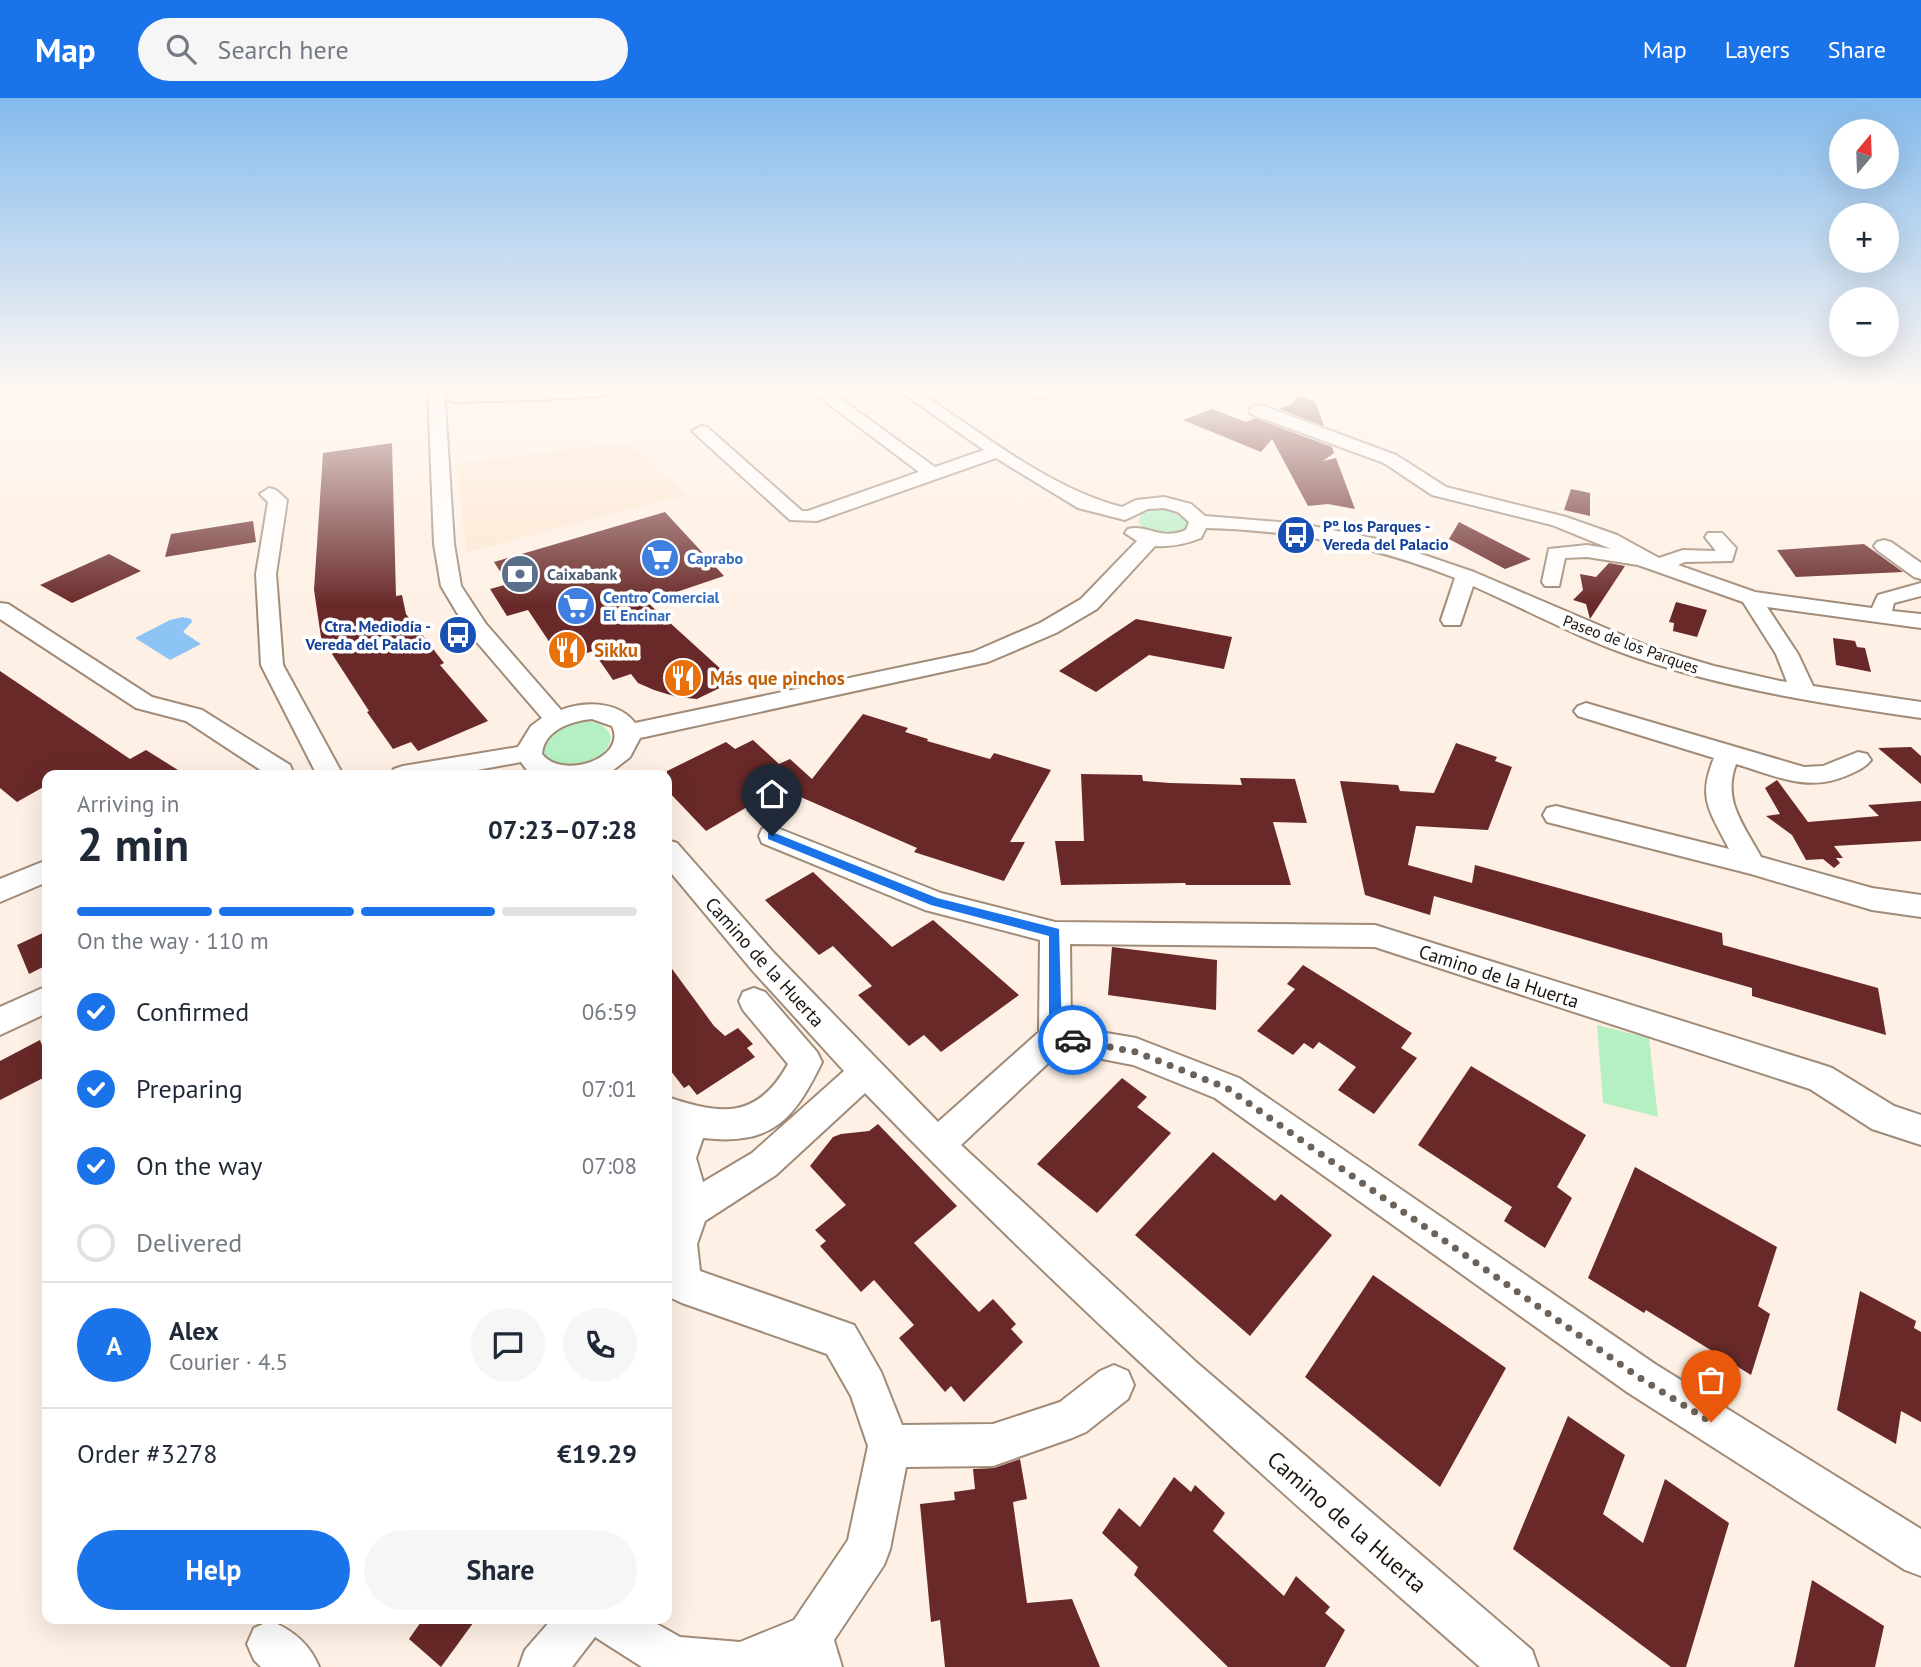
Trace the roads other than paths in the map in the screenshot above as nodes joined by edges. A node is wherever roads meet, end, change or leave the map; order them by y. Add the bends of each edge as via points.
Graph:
1 (444, 460) edge
2 (734, 460) edge
3 (914, 460) edge
4 (972, 460) edge
5 (1013, 460) edge
6 (1392, 460) edge
7 (933, 474) junction
8 (269, 494) dead end
9 (1125, 514) junction
10 (1199, 522) junction
11 (1715, 537) dead end
12 (1150, 539) junction
13 (1884, 546) dead end
14 (1650, 562) junction
15 (1921, 573) edge
16 (1466, 576) junction
17 (1552, 582) dead end
18 (1921, 589) edge
19 (1751, 598) junction
20 (0, 609) edge
21 (1880, 615) junction
22 (1452, 620) dead end
23 (1921, 621) edge
24 (1802, 691) junction
25 (1921, 710) edge
26 (1586, 711) dead end
27 (556, 719) junction
28 (629, 732) junction
29 (528, 753) junction
30 (1728, 754) junction
31 (1858, 760) dead end
32 (279, 770) edge
33 (327, 770) edge
34 (431, 770) edge
35 (541, 770) edge
36 (604, 770) edge
37 (1556, 815) dead end
38 (772, 836) dead end
39 (672, 856) edge
40 (1751, 864) junction
41 (42, 872) edge
42 (2, 887) edge
43 (1921, 906) edge
44 (1055, 933) junction
45 (42, 1001) edge
46 (754, 1001) dead end
47 (0, 1022) edge
48 (1055, 1037) junction
49 (865, 1072) junction
50 (679, 1117) edge
51 (1921, 1130) edge
52 (936, 1146) junction
53 (675, 1213) edge
54 (1114, 1385) dead end
55 (889, 1446) junction
56 (1921, 1554) edge
57 (577, 1624) edge
58 (613, 1624) edge
59 (814, 1652) edge
60 (542, 1667) edge
61 (1515, 1667) edge

1 - 27 street via 444,544 451,586 477,628
2 - 7 street via 797,516 810,517
3 - 7 street
4 - 7 street
5 - 9 street via 1085,504
6 - 14 street via 1439,491 1559,520 1610,539
8 - 33 street via 278,500 267,574 272,665
9 - 10 street via 1140,505 1165,503 1188,510
9 - 12 street via 1131,531
10 - 12 street via 1194,534 1186,538
10 - 16 street, Paseo de los Parques via 1297,528 1350,538
11 - 14 street via 1726,548 1726,556
12 - 28 street via 1088,604 1048,628 980,657
13 - 15 street
14 - 17 street via 1587,551 1556,553
14 - 19 street
16 - 22 street
16 - 24 street, Paseo de los Parques via 1643,652 1721,676
18 - 21 street via 1885,599
19 - 21 street
19 - 24 street via 1787,654
20 - 32 street via 144,703 194,715
21 - 23 street
24 - 25 street, Paseo de los Parques
26 - 30 street
27 - 28 street via 593,711 623,722
27 - 29 street via 530,740
28 - 36 street via 627,746
29 - 34 street
29 - 35 street via 532,764
30 - 31 street via 1804,776 1827,774
30 - 40 street via 1718,779 1719,803
37 - 40 street
38 - 44 street, Camino de la Huerta via 935,902
39 - 49 street, Camino de la Huerta
40 - 43 street via 1872,899
41 - 42 street
44 - 48 street
44 - 51 street, Camino de la Huerta via 1375,936 1821,1078 1884,1118
45 - 47 street
46 - 50 street, Camino de la Huerta via 806,1062 789,1094 765,1117 725,1125
48 - 52 street
48 - 56 street via 1136,1052 1227,1088 1640,1378
49 - 52 street, Camino de la Huerta
49 - 53 street via 764,1164
50 - 53 street, Camino de la Huerta
52 - 61 street, Camino de la Huerta via 1257,1445
53 - 55 street via 682,1284 840,1339 867,1385
54 - 55 street via 1072,1418 993,1444
55 - 59 street via 868,1549
57 - 60 street
58 - 59 street via 675,1660 740,1665

